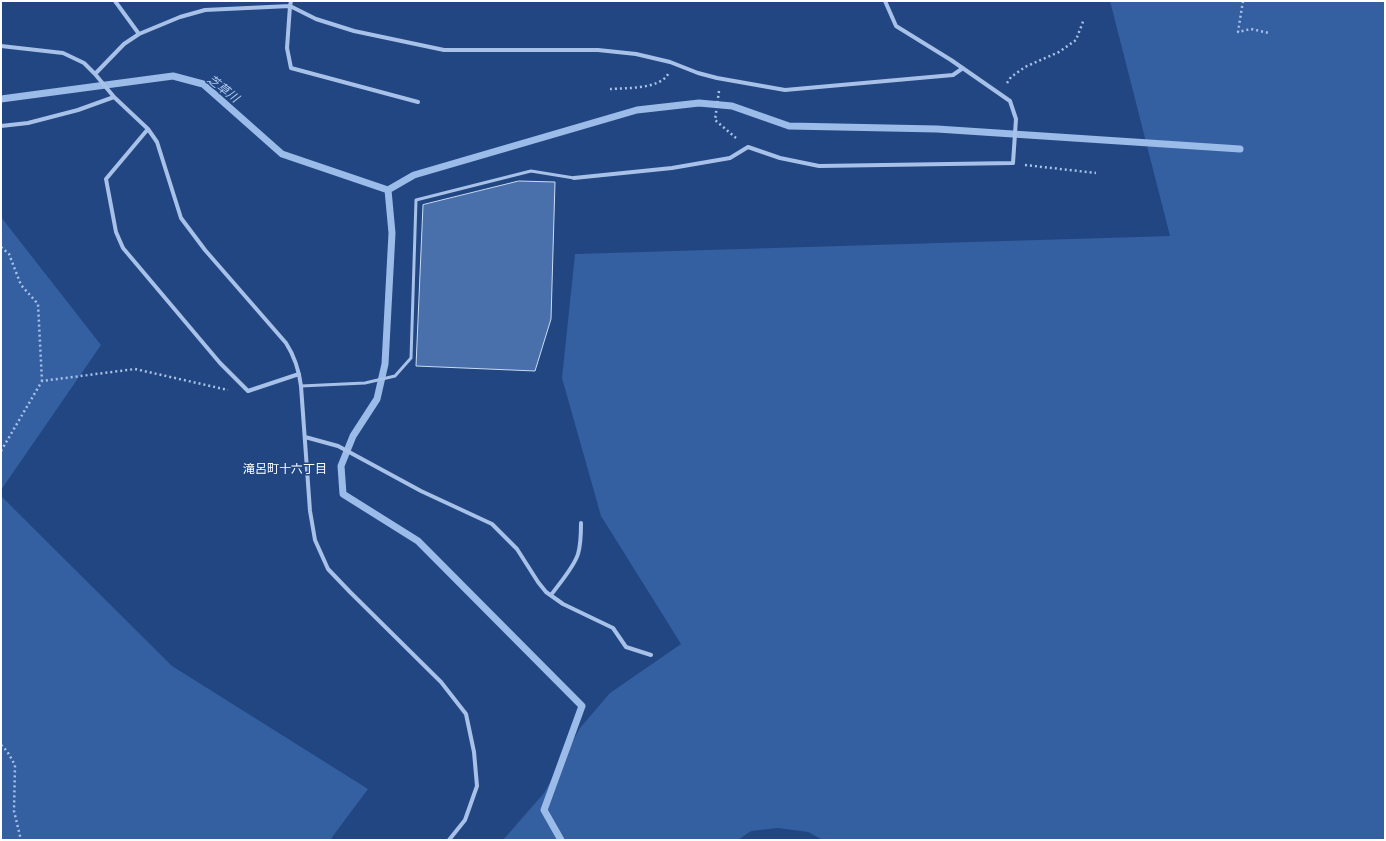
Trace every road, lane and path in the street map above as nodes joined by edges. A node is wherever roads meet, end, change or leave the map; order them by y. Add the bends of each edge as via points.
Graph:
1 (115, 1) edge
2 (885, 1) edge
3 (1243, 1) edge
4 (290, 3) edge
5 (1084, 19) dead end
6 (1269, 33) dead end
7 (139, 34) junction
8 (1, 46) edge
9 (675, 64) junction
10 (963, 68) junction
11 (95, 74) junction
12 (610, 89) dead end
13 (720, 90) dead end
14 (1000, 94) junction
15 (114, 97) junction
16 (418, 102) dead end
17 (1, 126) edge
18 (148, 129) junction
19 (748, 147) junction
20 (1013, 163) junction
21 (1096, 173) dead end
22 (574, 178) joint
23 (1, 247) edge
24 (299, 374) junction
25 (42, 381) junction
26 (202, 384) dead end
27 (301, 386) junction
28 (305, 437) junction
29 (1, 451) edge
30 (581, 523) dead end
31 (550, 595) junction
32 (652, 655) dead end
33 (1, 745) edge
34 (21, 840) edge
35 (449, 840) edge

1 - 7 street
2 - 10 street via 896,26
3 - 6 path via 1238,32 1251,29
4 - 7 street via 205,10
4 - 9 street via 316,19 354,31 444,50 598,50 636,54
4 - 16 street via 287,48 291,68
5 - 14 path via 1076,40 1059,52 1025,67 1011,77
7 - 11 street via 124,44
8 - 11 street via 63,53 84,64
9 - 10 street via 717,78 785,90 953,75
9 - 12 path via 666,79 650,85
10 - 14 street
11 - 15 street
13 - 19 path via 715,120
14 - 20 street via 1010,101 1016,119
15 - 17 street via 78,110 28,123
15 - 18 street
18 - 24 street via 157,142 181,218 286,343 294,356
18 - 24 street via 106,179 116,232 123,248 220,363 248,391
19 - 20 street via 780,158 819,166
19 - 22 street via 730,158 672,168
20 - 21 path
22 - 27 lane via 531,171 416,200 411,358 395,376 365,383
23 - 25 path via 9,254 21,285 38,304
24 - 27 street
25 - 26 path via 135,369
25 - 29 path
27 - 28 street
28 - 31 street via 338,446 421,491 492,524 516,549
28 - 35 street via 310,511 316,540 328,569 441,682 466,714 474,752 477,786 465,820
30 - 31 street via 578,555 565,578
31 - 32 street via 613,628 626,648
33 - 34 path via 15,765 14,811

